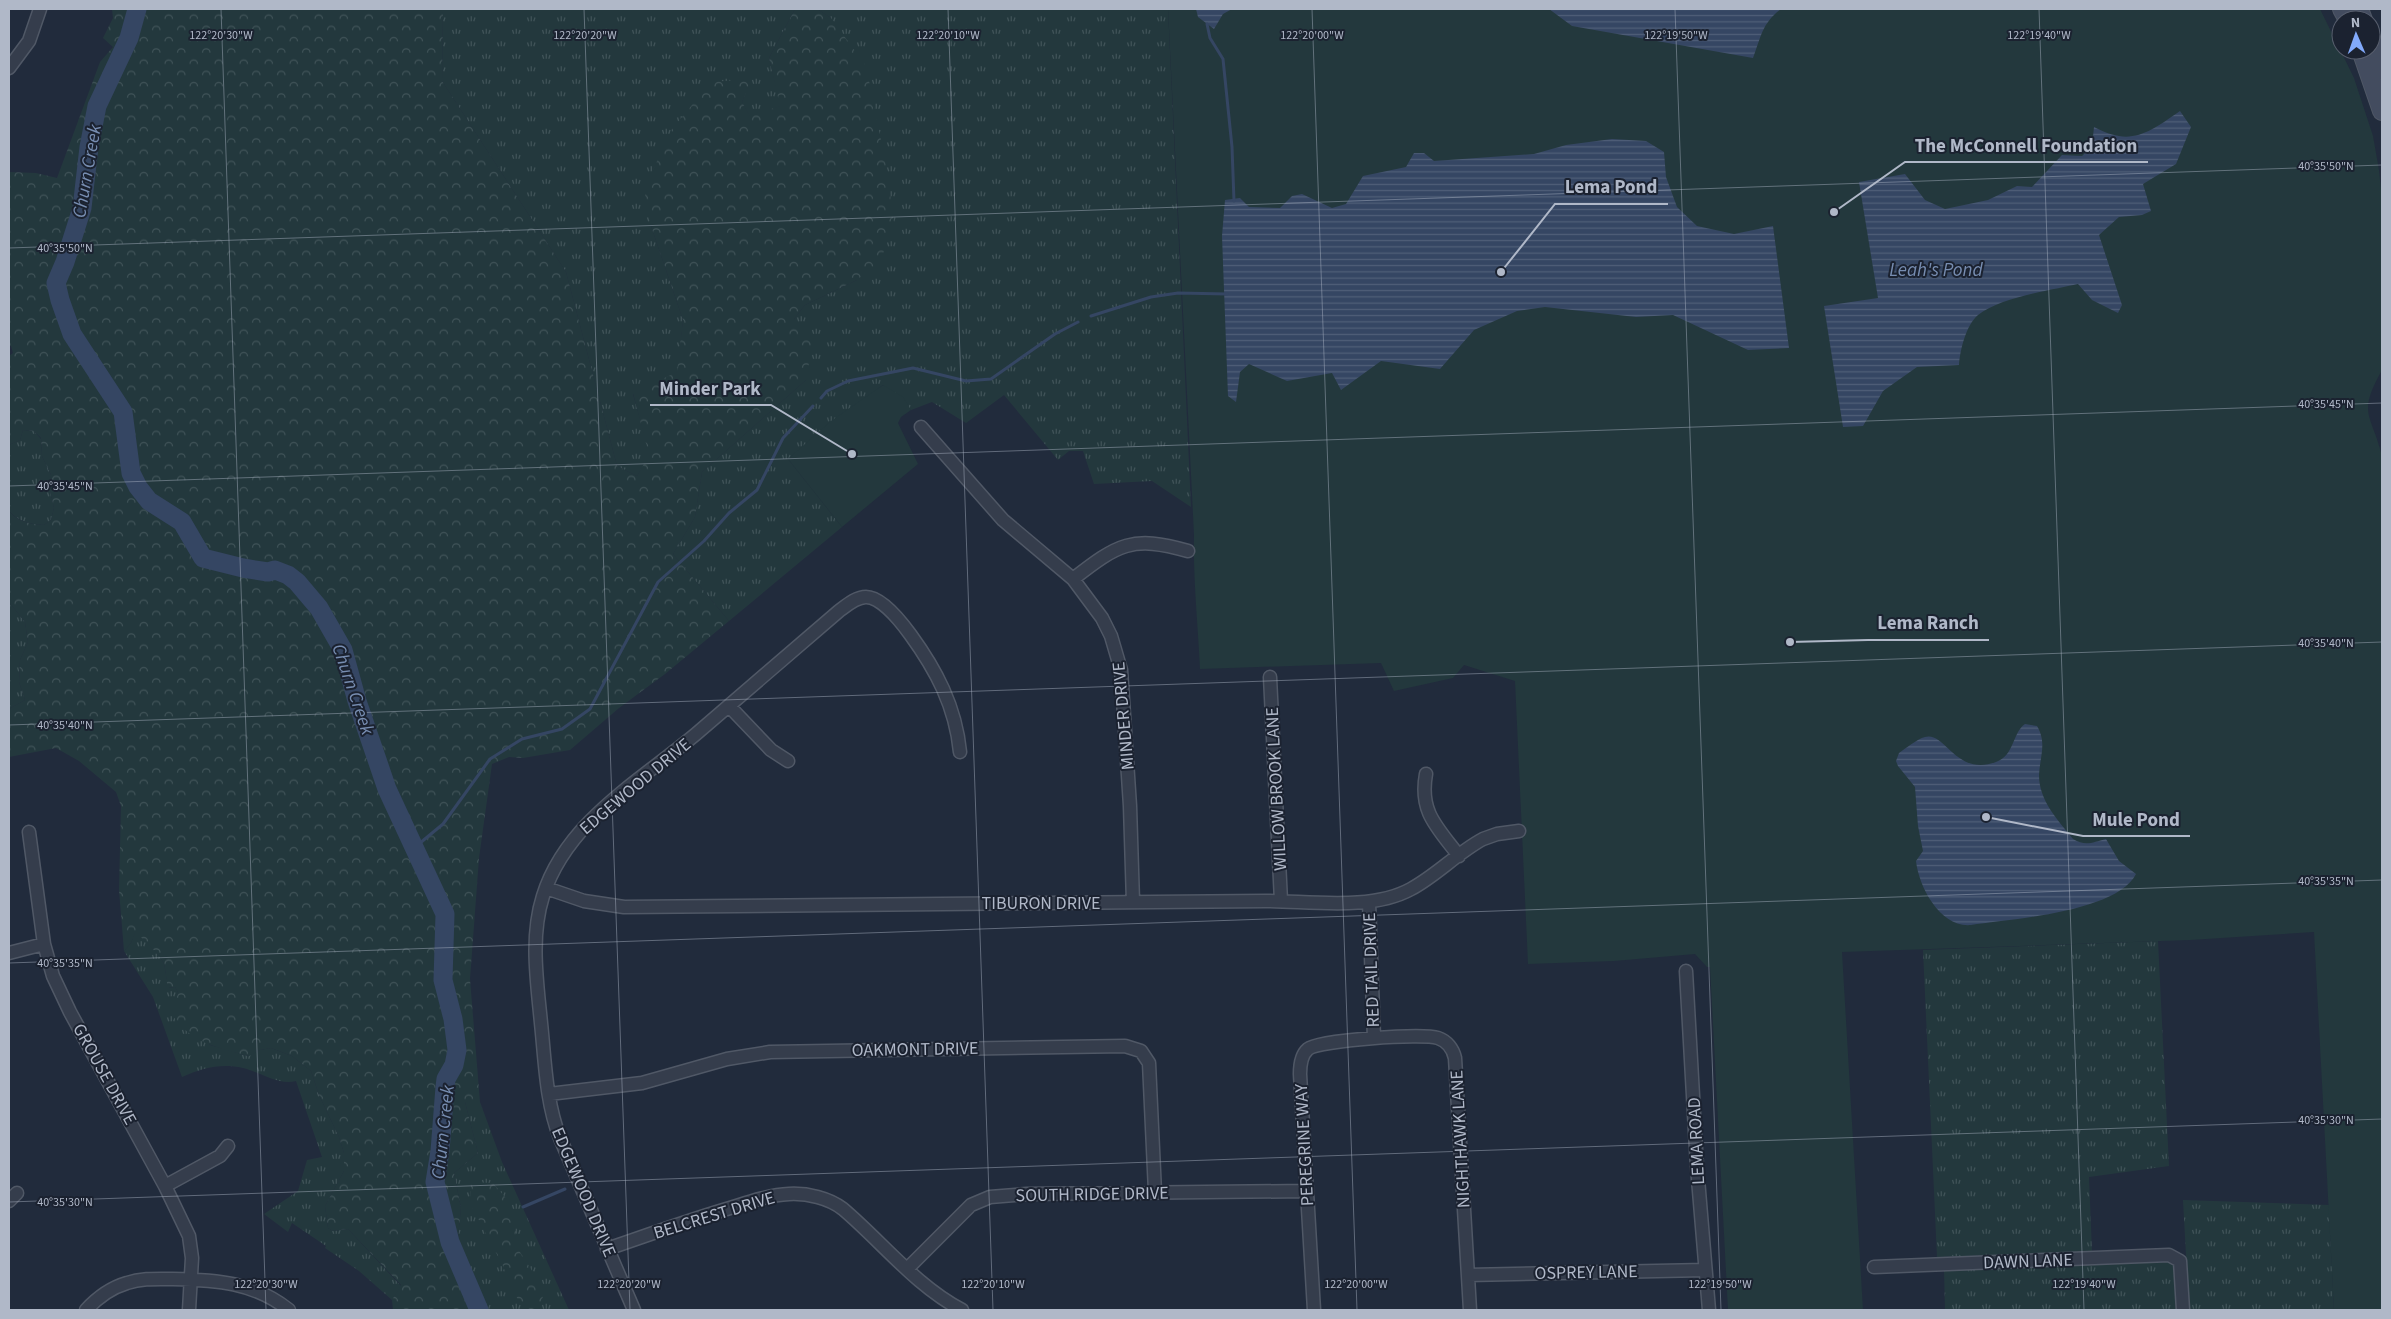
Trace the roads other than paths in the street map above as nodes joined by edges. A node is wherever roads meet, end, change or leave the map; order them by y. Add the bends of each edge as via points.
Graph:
1 (40, 9) edge
2 (2364, 60) edge
3 (9, 68) edge
4 (2382, 111) edge
5 (921, 427) dead end
6 (1188, 551) dead end
7 (1073, 579) junction
8 (1270, 677) dead end
9 (729, 706) junction
10 (960, 752) dead end
11 (788, 761) dead end
12 (1426, 774) dead end
13 (1519, 831) dead end
14 (29, 832) dead end
15 (1458, 856) junction
16 (546, 888) junction
17 (1281, 901) junction
18 (1134, 902) junction
19 (1368, 902) junction
20 (44, 944) junction
21 (9, 953) edge
22 (1686, 971) dead end
23 (1374, 1038) junction
24 (549, 1094) junction
25 (228, 1146) dead end
26 (165, 1186) junction
27 (1305, 1191) junction
28 (1155, 1192) junction
29 (607, 1250) junction
30 (1874, 1267) dead end
31 (907, 1269) junction
32 (1705, 1270) junction
33 (1468, 1275) junction
34 (191, 1279) junction
35 (86, 1310) edge
36 (189, 1310) edge
37 (289, 1310) edge
38 (634, 1310) edge
39 (962, 1310) edge
40 (1314, 1310) edge
41 (1470, 1310) edge
42 (1709, 1310) edge
43 (2183, 1310) edge

1 - 3 street via 28,41
2 - 4 main road
5 - 7 street, MINDER DRIVE via 1003,520
6 - 7 street via 1160,543 1139,542 1107,555
7 - 18 street, MINDER DRIVE via 1102,618 1111,636 1120,670
8 - 17 street, WILLOW BROOK LANE
9 - 10 street, EDGEWOOD DRIVE via 839,611 860,598 871,598 888,608 935,673 952,713
9 - 11 street via 772,750
9 - 16 street, EDGEWOOD DRIVE via 587,824 562,855
12 - 15 street via 1423,794 1426,810
13 - 15 street, TIBURON DRIVE via 1475,843
14 - 20 street, GROUSE DRIVE
15 - 19 street, TIBURON DRIVE via 1409,891
16 - 18 street, TIBURON DRIVE via 592,903 624,907
16 - 24 street, EDGEWOOD DRIVE via 538,919 536,954
17 - 18 street, TIBURON DRIVE
17 - 19 street, TIBURON DRIVE
19 - 23 street, RED TAIL DRIVE
20 - 21 street
20 - 26 street, GROUSE DRIVE via 70,1012
22 - 32 street, LEMA ROAD
23 - 27 street, PEREGRINE WAY via 1316,1046 1303,1056 1300,1074
23 - 33 street, NIGHTHAWK LANE via 1437,1038 1454,1053
24 - 28 street, OAKMONT DRIVE via 642,1083 770,1052 1125,1046 1141,1051 1149,1064
24 - 29 street, EDGEWOOD DRIVE via 560,1138
25 - 26 street via 220,1156
26 - 34 street, GROUSE DRIVE via 189,1236
27 - 28 street, SOUTH RIDGE DRIVE
27 - 40 street, PEREGRINE WAY
28 - 31 street, SOUTH RIDGE DRIVE via 990,1197 964,1210
29 - 31 street, BELCREST DRIVE via 743,1204 779,1195 803,1194 841,1208
29 - 38 street, EDGEWOOD DRIVE
30 - 43 street, DAWN LANE via 2169,1255 2180,1262
31 - 39 street, BELCREST DRIVE via 943,1299
32 - 33 street, OSPREY LANE
32 - 42 street, LEMA ROAD
33 - 41 street, NIGHTHAWK LANE
34 - 35 street via 127,1282 106,1292
34 - 36 street, GROUSE DRIVE
34 - 37 street via 238,1284 264,1294

